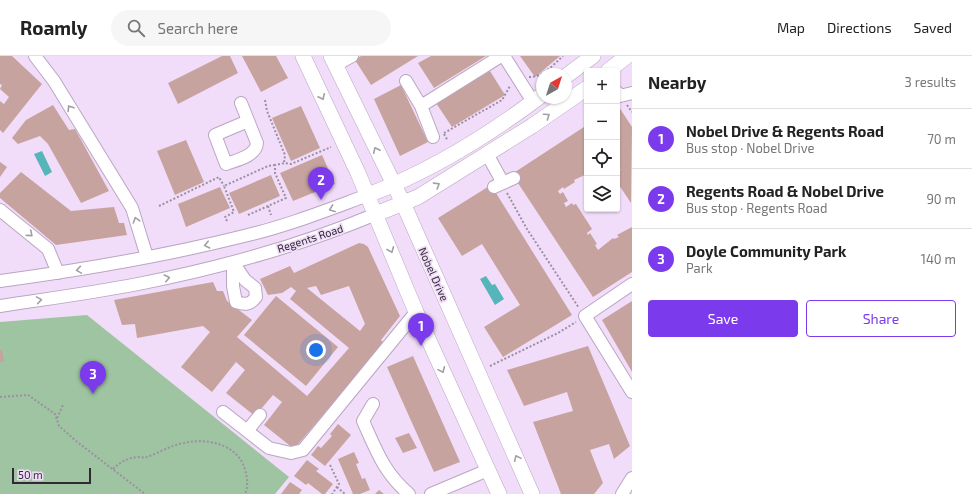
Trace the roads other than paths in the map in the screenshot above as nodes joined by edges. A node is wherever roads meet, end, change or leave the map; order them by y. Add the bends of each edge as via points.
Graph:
1 (35, 56) edge
2 (303, 56) edge
3 (352, 56) edge
4 (501, 56) edge
5 (504, 56) edge
6 (593, 56) edge
7 (626, 56) edge
8 (334, 60) edge
9 (612, 68) edge
10 (572, 72) edge
11 (406, 81) dead end
12 (584, 90) edge
13 (632, 93) edge
14 (620, 96) edge
15 (536, 97) edge
16 (536, 99) edge
17 (241, 103) dead end
18 (421, 106) junction
19 (248, 121) dead end
20 (438, 135) road end
21 (487, 154) junction
22 (504, 183) road end
23 (394, 185) junction
24 (368, 196) junction
25 (403, 203) junction
26 (0, 210) edge
27 (376, 214) junction
28 (147, 257) junction
29 (58, 273) junction
30 (0, 281) edge
31 (632, 284) edge
32 (0, 306) edge
33 (416, 312) junction
34 (632, 392) edge
35 (373, 404) dead end
36 (223, 412) dead end
37 (260, 415) dead end
38 (247, 431) junction
39 (488, 470) junction
40 (632, 478) edge
41 (409, 494) edge
42 (430, 494) edge
43 (499, 494) edge
44 (532, 494) edge
45 (622, 494) edge

28 -> 1 street via 132,208 54,81
2 -> 24 main road
3 - 8 street
4 - 18 street
5 - 15 street
6 - 10 main road
7 - 9 main road
23 -> 8 main road, Nobel Drive
11 - 18 street
21 -> 12 main road, Regents Road
13 - 14 street
16 - 23 main road, Regents Road via 456,153
17 - 19 street
18 - 20 street
21 - 22 street
25 -> 21 main road, Regents Road via 418,197
23 - 24 main road, Regents Road
23 - 25 main road, Nobel Drive
24 - 27 main road
24 -> 28 street, Regents Road via 311,217 246,236
25 - 27 main road, Regents Road
44 -> 25 main road, Nobel Drive
26 -> 29 street via 48,250
32 -> 27 street, Regents Road via 138,284 233,262 329,233
27 -> 33 main road
28 -> 29 street, Regents Road
29 - 30 street, Regents Road
31 - 34 street via 585,316
33 - 38 street via 303,450 291,453 274,449
33 -> 39 main road
35 - 41 street via 363,421 386,470
36 - 38 street
37 - 38 street
39 - 42 street
39 - 43 main road
40 - 45 street

